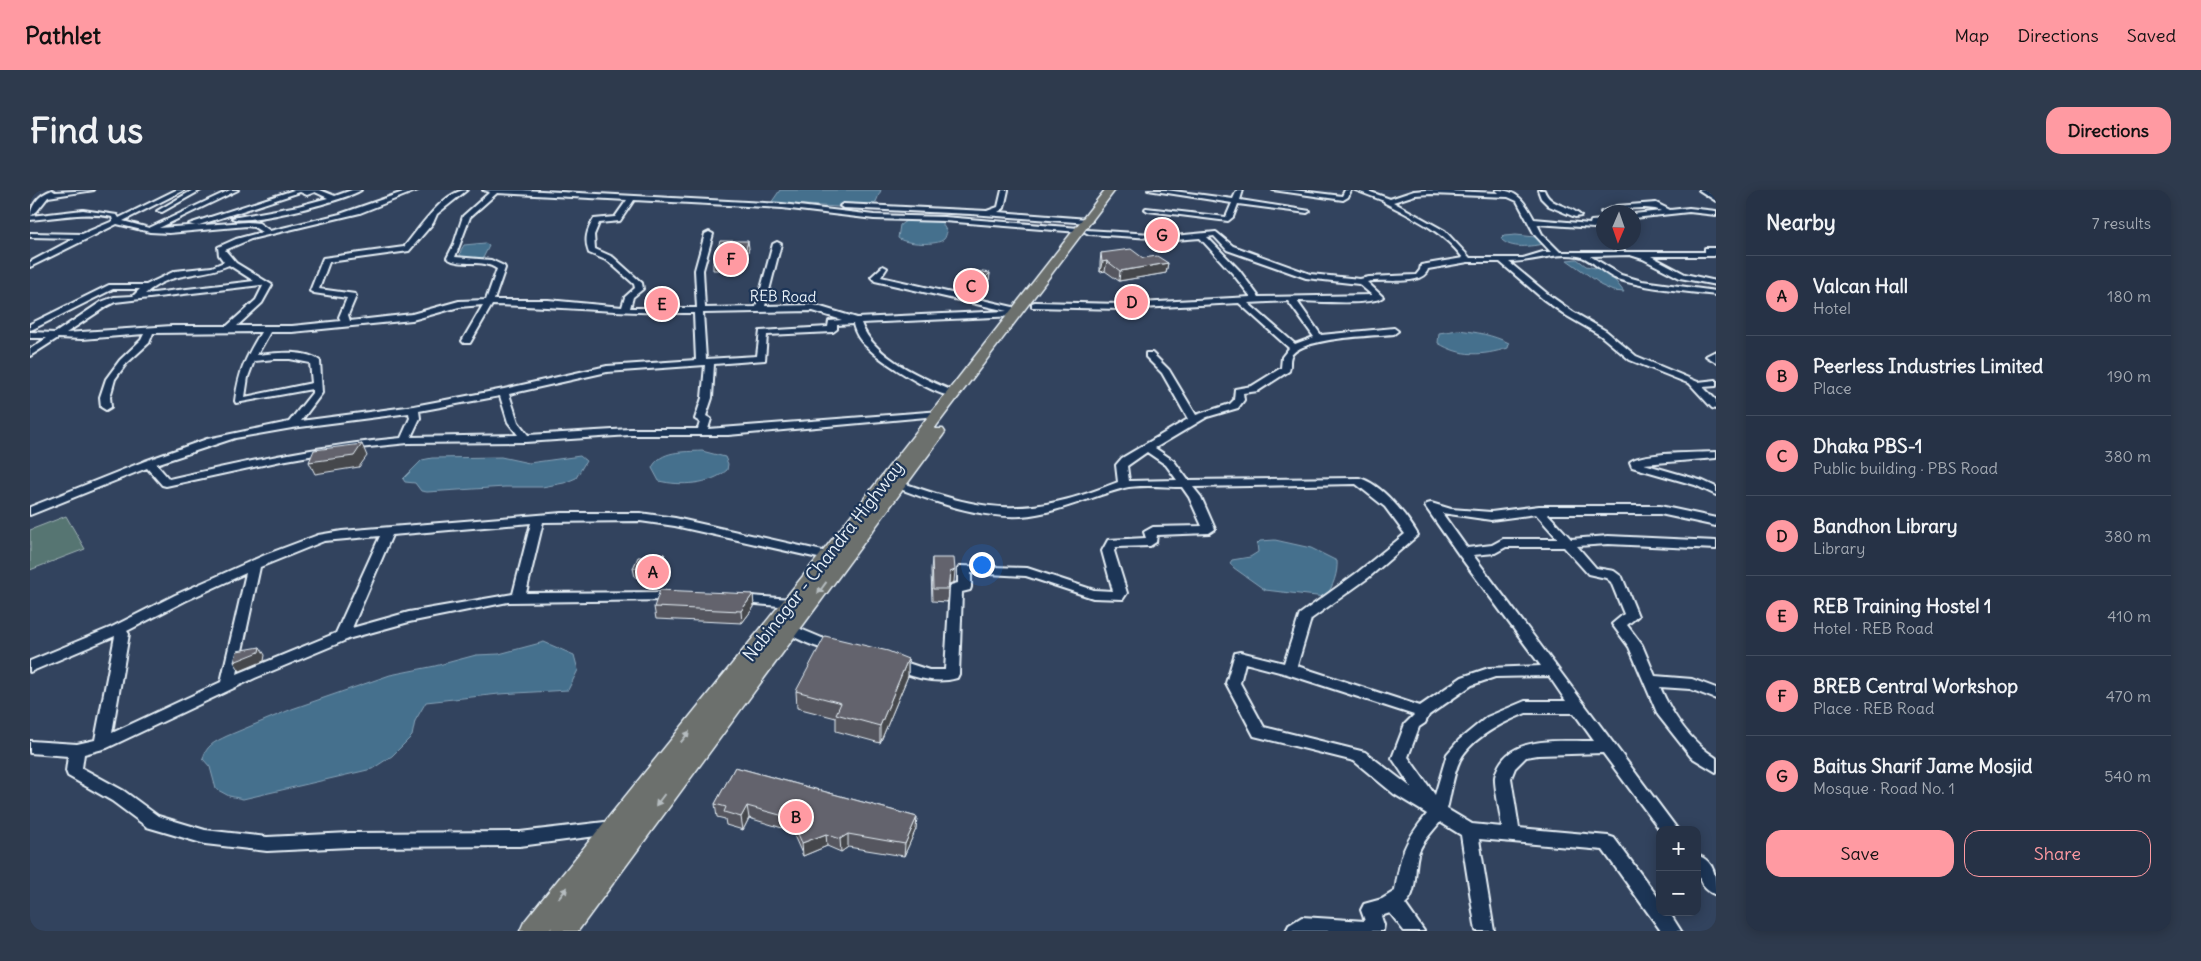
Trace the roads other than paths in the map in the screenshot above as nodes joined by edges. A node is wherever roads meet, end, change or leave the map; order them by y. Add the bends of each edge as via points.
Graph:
1 (64, 190) edge
2 (91, 190) edge
3 (181, 190) edge
4 (198, 190) edge
5 (235, 190) edge
6 (300, 190) edge
7 (358, 190) edge
8 (415, 190) edge
9 (464, 190) edge
10 (486, 190) edge
11 (495, 190) edge
12 (552, 190) edge
13 (1005, 190) edge
14 (1110, 190) edge
15 (1120, 190) edge
16 (1156, 190) edge
17 (1240, 190) edge
18 (1276, 190) edge
19 (1348, 190) edge
20 (1358, 190) edge
21 (1499, 190) edge
22 (1541, 190) edge
23 (1702, 190) edge
24 (1430, 191) edge
25 (1395, 193) dead end
26 (46, 195) junction
27 (1509, 195) junction
28 (1402, 196) junction
29 (632, 198) junction
30 (334, 199) junction
31 (1716, 199) edge
32 (1388, 200) junction
33 (1234, 201) junction
34 (1641, 206) edge
35 (1148, 208) dead end
36 (1307, 211) dead end
37 (989, 213) junction
38 (1670, 213) junction
39 (1716, 213) edge
40 (30, 214) edge
41 (1596, 215) edge
42 (1641, 215) edge
43 (30, 218) edge
44 (1577, 220) junction
45 (1532, 221) junction
46 (117, 222) junction
47 (199, 222) junction
48 (1596, 223) edge
49 (130, 224) junction
50 (1085, 228) junction
51 (150, 230) junction
52 (169, 231) junction
53 (270, 234) junction
54 (709, 234) dead end
55 (30, 235) edge
56 (1201, 235) junction
57 (85, 236) junction
58 (777, 244) dead end
59 (1716, 250) edge
60 (1557, 253) junction
61 (1582, 254) junction
62 (1639, 254) junction
63 (1468, 260) junction
64 (1502, 260) junction
65 (228, 263) junction
66 (30, 265) edge
67 (883, 268) dead end
68 (263, 282) junction
69 (1363, 282) junction
70 (1716, 284) edge
71 (148, 287) junction
72 (1716, 294) edge
73 (135, 298) junction
74 (1291, 298) junction
75 (1257, 300) junction
76 (1241, 301) junction
77 (489, 302) junction
78 (760, 308) junction
79 (701, 309) junction
80 (1023, 309) junction
81 (626, 310) junction
82 (856, 321) junction
83 (345, 324) junction
84 (30, 328) edge
85 (229, 329) junction
86 (267, 329) junction
87 (151, 330) junction
88 (1394, 331) dead end
89 (30, 335) edge
90 (57, 336) junction
91 (1319, 338) junction
92 (467, 341) dead end
93 (1294, 348) junction
94 (30, 353) edge
95 (1716, 354) edge
96 (1149, 356) dead end
97 (250, 359) junction
98 (1716, 359) edge
99 (705, 361) junction
100 (1716, 383) edge
101 (1695, 384) junction
102 (317, 385) junction
103 (504, 392) junction
104 (952, 394) junction
105 (1712, 398) edge
106 (1716, 406) edge
107 (106, 408) dead end
108 (414, 409) junction
109 (937, 413) junction
110 (1194, 421) junction
111 (292, 425) junction
112 (702, 432) junction
113 (526, 438) junction
114 (408, 440) junction
115 (1148, 448) junction
116 (1716, 456) edge
117 (149, 463) junction
118 (1185, 483) junction
119 (1124, 484) junction
120 (899, 485) junction
121 (1716, 492) edge
122 (1539, 510) junction
123 (30, 511) edge
124 (538, 519) junction
125 (1716, 522) edge
126 (388, 531) junction
127 (1566, 543) junction
128 (1716, 545) edge
129 (1463, 552) junction
130 (828, 556) junction
131 (254, 565) junction
132 (684, 597) edge
133 (518, 598) junction
134 (722, 599) edge
135 (791, 603) junction
136 (117, 630) junction
137 (791, 630) junction
138 (341, 637) junction
139 (852, 649) edge
140 (876, 656) edge
141 (30, 667) edge
142 (1288, 669) junction
143 (1552, 671) junction
144 (1650, 681) junction
145 (227, 685) junction
146 (1716, 694) edge
147 (1579, 707) junction
148 (1422, 712) junction
149 (102, 744) junction
150 (30, 746) edge
151 (1607, 747) junction
152 (77, 750) junction
153 (1716, 766) edge
154 (670, 771) junction
155 (1438, 813) junction
156 (1667, 826) edge
157 (613, 828) junction
158 (1469, 831) junction
159 (1512, 834) junction
160 (1701, 869) edge
161 (1716, 886) edge
162 (1392, 903) junction
163 (533, 931) edge
164 (563, 931) edge
165 (1295, 931) edge
166 (1414, 931) edge
167 (1485, 931) edge
168 (1672, 931) edge

1 - 26 street
2 - 26 street
3 - 46 street
4 - 49 street via 176,204
5 - 51 street
6 - 30 street via 314,190
6 - 47 street
7 - 30 street
8 - 53 street via 342,216
9 - 83 street via 434,213 406,249 326,260 314,291 352,296 343,317 346,317
10 - 11 street
11 - 29 street
11 - 77 street via 467,216 451,258 498,264 501,268
12 - 37 street
13 - 37 street via 1000,208
14 - 50 highway, Nabinagar - Chandra Highway
15 - 50 highway, Nabinagar - Chandra Highway
16 - 33 street
17 - 33 street
18 - 19 street via 1343,198
20 - 32 street
21 - 27 street
22 - 44 street via 1548,202 1558,209 1572,211
23 - 31 street
24 - 27 street
24 - 28 street
25 - 28 street
26 - 40 street
27 - 45 street via 1520,200
28 - 32 street
29 - 50 street via 782,206 874,217
29 - 81 street via 616,219 597,221 590,230 589,239 592,251 609,257 638,283 639,289 628,297
30 - 47 street via 286,211
32 - 63 street via 1447,235
33 - 35 street via 1231,216 1222,220
33 - 36 street
34 - 38 street via 1656,205
37 - 50 street
38 - 39 street via 1689,210
38 - 42 street
41 - 44 street
43 - 46 street via 102,212 116,216
44 - 45 street
44 - 48 street via 1579,226 1594,226
45 - 60 street via 1539,235
46 - 49 street
46 - 57 street
47 - 52 street
49 - 51 street
50 - 56 street via 1163,239
50 - 80 highway, Nabinagar - Chandra Highway
51 - 52 street
52 - 53 street via 247,224 256,225
53 - 65 street via 230,244 221,250
54 - 79 street via 699,270
55 - 57 street
56 - 69 street via 1216,234 1230,248 1309,276
56 - 75 street
57 - 66 street via 53,250
58 - 78 street
59 - 62 street via 1708,250 1713,254
60 - 61 street
60 - 64 street via 1523,260
61 - 62 street
61 - 72 street via 1618,277
62 - 70 street via 1684,276
63 - 64 street
63 - 69 street via 1424,267 1418,276 1373,278
64 - 101 street via 1546,298 1603,333 1632,358
65 - 68 street
65 - 71 street via 214,269 178,272
67 - 80 street via 875,275 878,279
68 - 73 street
68 - 85 street via 268,285 259,301
69 - 74 street via 1379,297 1334,301
71 - 73 street
71 - 84 street via 112,287
73 - 90 street via 104,304
74 - 75 street
74 - 91 street
75 - 76 street
76 - 80 street
76 - 93 street
77 - 81 street, REB Road
77 - 83 street, REB Road via 459,304 412,317
77 - 92 street
78 - 79 street, REB Road
78 - 82 street, REB Road via 814,308
79 - 81 street, REB Road
79 - 99 street via 698,314
80 - 82 street, REB Road
80 - 104 highway, Nabinagar - Chandra Highway
80 - 120 highway, Nabinagar - Chandra Highway
82 - 99 street via 832,323 833,329 762,333 762,358
82 - 104 street via 865,341 875,350 916,377
83 - 86 street, REB Road
85 - 86 street, REB Road
85 - 87 street, REB Road
86 - 97 street
87 - 90 street, REB Road
87 - 107 street via 146,341 110,378 104,399
88 - 91 street
89 - 90 street, REB Road
90 - 94 street
91 - 93 street
93 - 110 street via 1286,354 1286,368 1278,375 1255,390 1238,391 1239,400 1234,406
95 - 98 street via 1711,356
96 - 110 street via 1166,372
97 - 102 street via 284,355 315,361
97 - 102 street via 240,401
99 - 103 street via 607,369
99 - 112 street via 707,398 700,419 706,419
100 - 101 street
101 - 105 street
102 - 111 street via 317,393
103 - 108 street
103 - 113 street via 513,422
104 - 109 highway, Nabinagar - Chandra Highway
105 - 106 street
108 - 111 street
108 - 114 street via 415,418 406,437
109 - 112 street
109 - 130 highway, Nabinagar - Chandra Highway
110 - 115 street
111 - 117 street via 211,441
112 - 113 street
113 - 114 street
114 - 117 street via 339,448 166,483
115 - 118 street via 1170,464
115 - 119 street via 1120,465
116 - 121 street via 1635,462 1636,465 1699,483
117 - 123 street
118 - 119 street
118 - 140 street via 1209,529 1153,531 1150,532 1150,542 1112,542 1108,551 1120,593 1118,596 1093,594 1027,572 964,569 965,587 956,588 952,674 940,677 915,672
118 - 142 street via 1360,481 1383,497 1403,519 1412,535 1305,617
119 - 120 street via 1091,497 1021,512 962,506
120 -> 137 highway, Nabinagar - Chandra Highway
122 - 125 street via 1660,510
122 - 127 street
122 - 129 street via 1491,516 1450,512 1432,506
124 - 126 street
124 - 130 street via 640,517
124 - 133 street
126 - 131 street via 322,538
126 - 138 street
127 - 128 street via 1646,540
127 - 129 street via 1503,544 1495,549
127 - 144 street via 1592,571 1610,574 1617,580 1631,616 1619,624 1635,645
129 - 143 street
130 - 135 highway, Nabinagar - Chandra Highway
131 - 136 street
131 - 145 street
132 - 133 street
133 - 138 street via 467,604
134 - 135 street
154 -> 135 highway, Nabinagar - Chandra Highway
136 - 141 street
136 - 149 street via 122,634
137 - 139 street via 819,642
137 - 154 highway, Nabinagar - Chandra Highway
138 - 145 street
142 - 148 street
142 - 155 street via 1240,657 1233,683 1259,732 1359,756 1400,789
143 - 147 street
143 - 148 street via 1494,672 1467,681
144 - 146 street via 1692,684
144 - 153 street via 1663,711 1696,753
145 - 149 street
147 - 151 street
147 - 155 street via 1525,707 1492,721 1464,744 1453,758
148 - 155 street via 1420,719 1413,724 1400,758
149 - 152 street
150 - 152 street
151 - 156 street
151 - 159 street via 1522,752 1509,764 1503,778
152 - 157 street via 74,770 153,822 205,837 268,844 520,839
154 - 157 highway, Nabinagar - Chandra Highway
154 -> 164 highway, Nabinagar - Chandra Highway
155 - 158 street
155 - 162 street via 1417,839 1410,854 1403,895
163 -> 157 highway, Nabinagar - Chandra Highway
158 - 159 street
158 - 167 street
159 - 168 street via 1608,843
160 - 161 street
162 - 165 street via 1370,910 1374,930 1302,926
162 - 166 street

